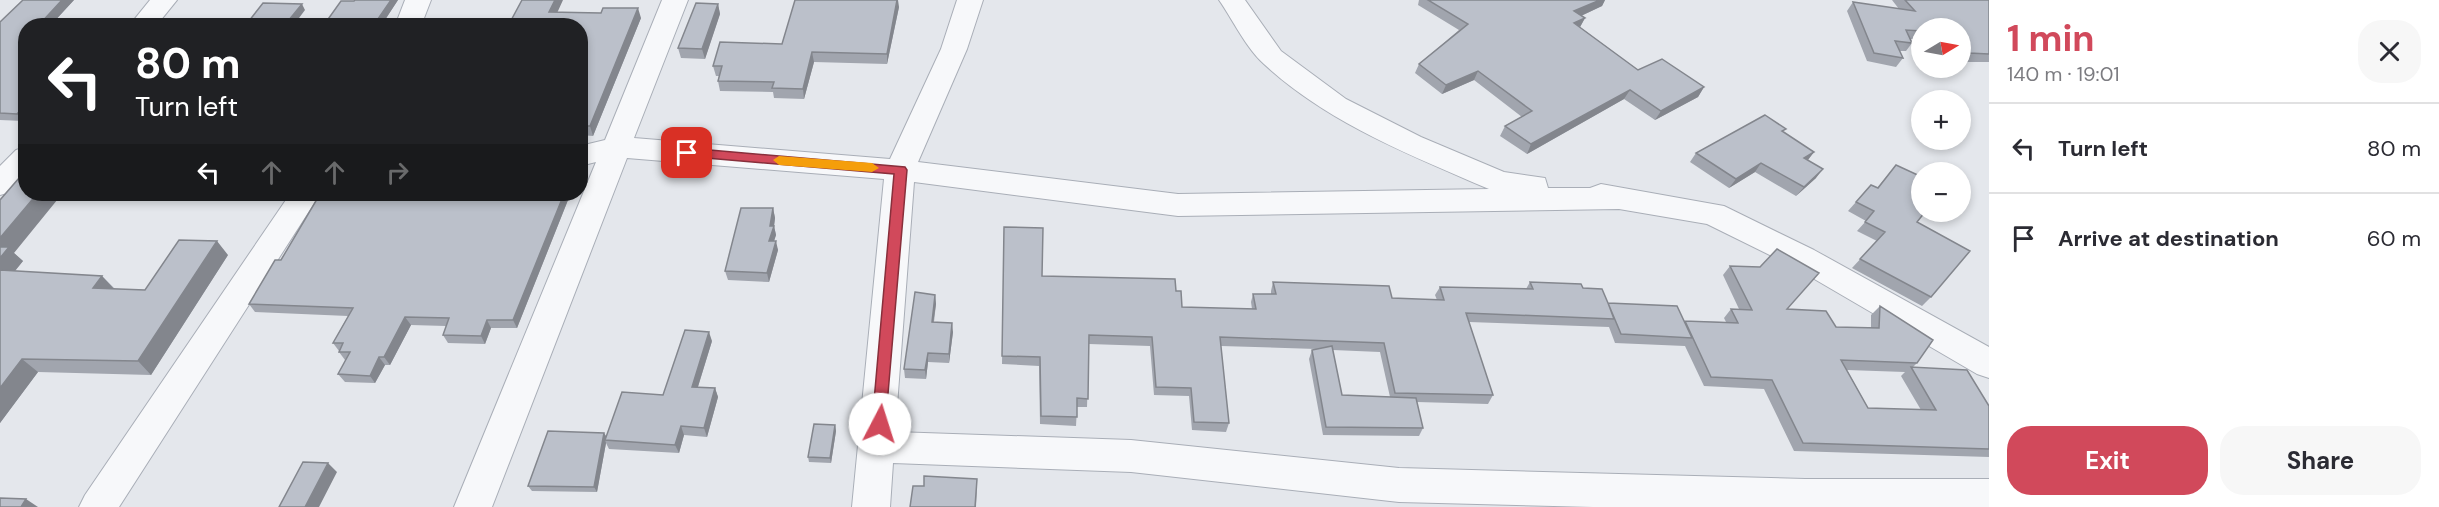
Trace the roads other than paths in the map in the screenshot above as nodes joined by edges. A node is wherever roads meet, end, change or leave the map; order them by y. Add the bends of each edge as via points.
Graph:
1 (164, 0) edge
2 (418, 0) edge
3 (675, 0) edge
4 (970, 0) edge
5 (1232, 0) edge
6 (149, 18) edge
7 (411, 18) edge
8 (617, 147) junction
9 (0, 151) edge
10 (18, 151) edge
11 (588, 154) edge
12 (18, 165) edge
13 (900, 170) junction
14 (0, 184) edge
15 (1622, 198) junction
16 (300, 201) edge
17 (1989, 364) edge
18 (878, 447) junction
19 (1401, 496) edge
20 (1989, 496) edge
21 (98, 507) edge
22 (473, 507) edge
23 (871, 507) edge

1 - 6 street
2 - 7 street
3 - 8 street
4 - 13 street via 954,49
5 - 15 street via 1272,57 1336,106 1500,182
8 - 11 street
8 - 13 street
8 - 22 street
9 - 10 street
12 - 14 street
13 - 15 street via 1178,205
13 - 18 street
15 - 17 street via 1713,214 1803,258
16 - 21 street
18 - 19 street via 1131,456
18 - 23 street
19 - 20 street

